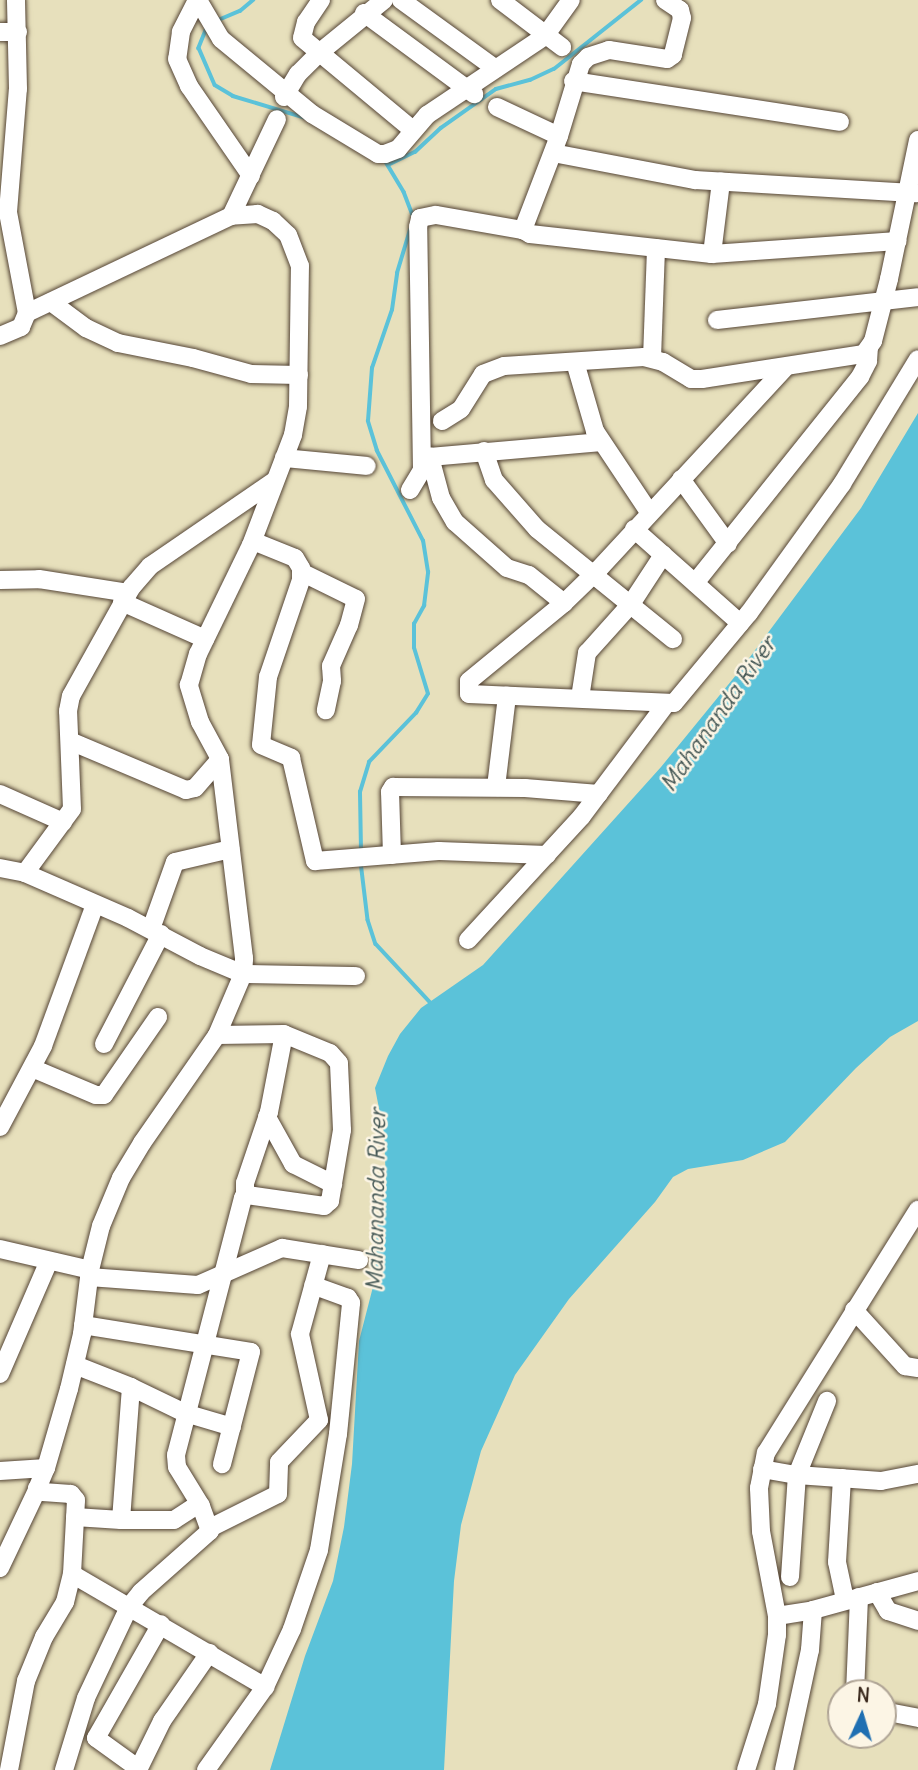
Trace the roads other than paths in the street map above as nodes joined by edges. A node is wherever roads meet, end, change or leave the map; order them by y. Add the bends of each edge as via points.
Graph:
1 (16, 0) edge
2 (197, 0) edge
3 (321, 0) edge
4 (384, 0) edge
5 (401, 0) edge
6 (500, 0) edge
7 (571, 0) edge
8 (665, 0) edge
9 (364, 13) junction
10 (9, 32) edge
11 (545, 36) junction
12 (562, 47) dead end
13 (318, 53) junction
14 (496, 69) junction
15 (573, 81) junction
16 (470, 91) junction
17 (285, 94) junction
18 (497, 107) dead end
19 (278, 119) dead end
20 (840, 122) dead end
21 (414, 130) junction
22 (918, 139) edge
23 (556, 145) junction
24 (251, 176) junction
25 (721, 182) junction
26 (913, 193) edge
27 (4, 202) edge
28 (231, 216) junction
29 (523, 230) junction
30 (898, 241) junction
31 (656, 248) junction
32 (712, 254) junction
33 (918, 297) edge
34 (884, 299) junction
35 (51, 302) junction
36 (27, 313) junction
37 (717, 320) dead end
38 (0, 335) edge
39 (869, 348) junction
40 (652, 358) junction
41 (918, 359) edge
42 (575, 362) junction
43 (785, 368) junction
44 (299, 376) junction
45 (442, 421) dead end
46 (601, 442) junction
47 (484, 451) junction
48 (284, 458) junction
49 (426, 463) junction
50 (366, 466) dead end
51 (681, 479) junction
52 (274, 481) junction
53 (410, 491) dead end
54 (649, 512) junction
55 (634, 529) junction
56 (253, 541) junction
57 (728, 544) junction
58 (663, 555) junction
59 (301, 572) junction
60 (593, 574) junction
61 (0, 580) edge
62 (695, 583) junction
63 (125, 598) junction
64 (564, 603) junction
65 (631, 604) junction
66 (740, 623) junction
67 (205, 639) junction
68 (673, 639) dead end
69 (507, 696) junction
70 (580, 698) junction
71 (666, 704) junction
72 (326, 710) dead end
73 (70, 741) junction
74 (220, 759) junction
75 (496, 787) junction
76 (0, 794) edge
77 (599, 794) junction
78 (63, 822) junction
79 (231, 849) junction
80 (392, 855) junction
81 (547, 855) junction
82 (0, 868) edge
83 (24, 873) junction
84 (95, 905) junction
85 (156, 931) junction
86 (468, 940) dead end
87 (243, 974) junction
88 (356, 976) dead end
89 (158, 1017) dead end
90 (284, 1034) junction
91 (217, 1035) junction
92 (104, 1044) dead end
93 (32, 1068) junction
94 (267, 1117) junction
95 (0, 1127) edge
96 (333, 1184) junction
97 (245, 1196) junction
98 (918, 1210) edge
99 (0, 1249) edge
100 (322, 1254) junction
101 (359, 1260) dead end
102 (49, 1261) junction
103 (89, 1273) junction
104 (221, 1275) junction
105 (313, 1285) junction
106 (854, 1310) junction
107 (83, 1325) junction
108 (207, 1344) junction
109 (2, 1365) edge
110 (75, 1365) junction
111 (918, 1368) edge
112 (131, 1387) junction
113 (827, 1401) dead end
114 (185, 1413) junction
115 (232, 1427) junction
116 (222, 1464) dead end
117 (46, 1468) junction
118 (762, 1469) junction
119 (0, 1471) edge
120 (918, 1474) edge
121 (797, 1475) junction
122 (842, 1478) junction
123 (37, 1490) junction
124 (200, 1504) junction
125 (75, 1517) junction
126 (121, 1520) junction
127 (210, 1528) junction
128 (0, 1568) edge
129 (72, 1574) junction
130 (790, 1577) dead end
131 (918, 1581) edge
132 (877, 1592) junction
133 (852, 1599) junction
134 (130, 1608) junction
135 (813, 1610) junction
136 (777, 1616) junction
137 (918, 1621) edge
138 (161, 1624) junction
139 (209, 1653) junction
140 (855, 1679) edge
141 (265, 1687) junction
142 (897, 1714) edge
143 (918, 1718) edge
144 (749, 1769) edge
145 (9, 1770) edge
146 (64, 1770) edge
147 (139, 1770) edge
148 (206, 1770) edge
149 (784, 1770) edge

1 - 10 street
2 - 17 street via 212,26
2 - 24 street via 181,32 177,59 189,86
3 - 13 street via 302,38
4 - 9 street
5 - 14 street
6 - 11 street
7 - 11 street
8 - 15 street via 680,10 682,18 673,55 667,59 609,50 579,63
9 - 13 street
9 - 16 street
10 - 27 street via 18,89
11 - 12 street
11 - 14 street
13 - 17 street
13 - 21 street
14 - 16 street
15 - 20 street
15 - 23 street
16 - 21 street via 427,115
17 - 21 street via 378,154 398,149
18 - 23 street
19 - 24 street
22 - 26 street
23 - 25 street via 664,175
23 - 29 street
24 - 28 street
25 - 26 street
25 - 32 street
26 - 30 street
27 - 36 street
28 - 35 street
28 - 44 street via 258,214 273,221 295,248 300,266
29 - 31 street
29 - 49 street via 436,215 421,218
30 - 32 street
30 - 34 street
31 - 32 street
31 - 40 street
33 - 34 street
34 - 37 street
34 - 39 street
35 - 36 street
35 - 44 street via 86,328 118,343 251,374
36 - 38 street via 21,327
39 - 43 street via 857,357
39 - 57 street via 865,370
40 - 42 street
40 - 43 street via 691,379
41 - 66 street via 842,484
42 - 45 street via 490,370 477,380 461,409
42 - 46 street
43 - 51 street
44 - 48 street via 296,422
46 - 47 street
46 - 54 street
47 - 49 street
47 - 60 street via 494,480 504,492 537,529
48 - 50 street
48 - 52 street
49 - 53 street
49 - 64 street via 455,522 507,568 526,574
51 - 54 street
51 - 57 street
52 - 56 street
52 - 63 street via 150,566
54 - 55 street
55 - 58 street
55 - 60 street
56 - 59 street via 298,559
56 - 67 street
57 - 62 street
58 - 62 street
58 - 65 street
59 - 72 street via 355,599 331,667
59 - 80 street via 268,677 261,745 291,758 315,861
60 - 64 street
60 - 65 street
61 - 63 street via 38,579
62 - 66 street
63 - 67 street
63 - 73 street via 75,685 68,711
64 - 69 street via 468,683 469,695
65 - 68 street
65 - 70 street via 587,653
66 - 71 street via 674,703
67 - 74 street via 189,685 200,722
69 - 70 street
69 - 75 street
70 - 71 street
71 - 77 street
73 - 74 street via 186,790 195,788
73 - 78 street via 74,801
74 - 79 street
75 - 77 street
75 - 80 street via 391,788
76 - 78 street
77 - 81 street
78 - 83 street
79 - 85 street via 175,862
79 - 87 street
80 - 81 street via 439,851
81 - 86 street
82 - 83 street
83 - 84 street
84 - 85 street
84 - 93 street
85 - 87 street
85 - 92 street
87 - 88 street
87 - 91 street
89 - 93 street via 104,1095
90 - 91 street
90 - 94 street
90 - 96 street via 330,1053 339,1063 342,1129
91 - 103 street via 121,1178 101,1226
93 - 95 street
94 - 96 street via 292,1164
94 - 97 street
96 - 97 street via 326,1206
97 - 104 street
98 - 106 street
99 - 102 street
100 - 101 street
100 - 104 street via 282,1248
100 - 105 street
102 - 103 street
102 - 109 street
103 - 104 street via 194,1285
103 - 107 street
104 - 108 street
105 - 127 street via 300,1334 320,1420 279,1462 278,1494
105 - 141 street via 351,1303 338,1434 319,1550 292,1629
106 - 111 street via 905,1366
106 - 118 street via 773,1439
107 - 108 street
107 - 110 street
108 - 114 street
108 - 115 street via 252,1354
110 - 112 street
110 - 117 street
112 - 114 street
112 - 126 street
113 - 121 street
114 - 115 street
114 - 124 street via 176,1462
115 - 116 street
117 - 119 street
117 - 123 street
118 - 121 street
118 - 136 street via 761,1531
120 - 122 street via 889,1481
121 - 122 street
121 - 130 street
122 - 133 street via 836,1558
123 - 125 street via 71,1494 76,1500
123 - 128 street
124 - 126 street via 174,1520
124 - 127 street
125 - 126 street
125 - 129 street
127 - 134 street via 141,1592
129 - 134 street
129 - 145 street via 65,1602 26,1681
131 - 132 street
132 - 133 street
132 - 137 street via 888,1611
133 - 135 street
133 - 140 street
134 - 138 street
134 - 146 street via 86,1698
135 - 136 street
135 - 149 street via 810,1650
136 - 144 street via 767,1704
138 - 139 street
138 - 147 street via 96,1738
139 - 141 street
139 - 147 street via 162,1721
141 - 148 street
142 - 143 street

